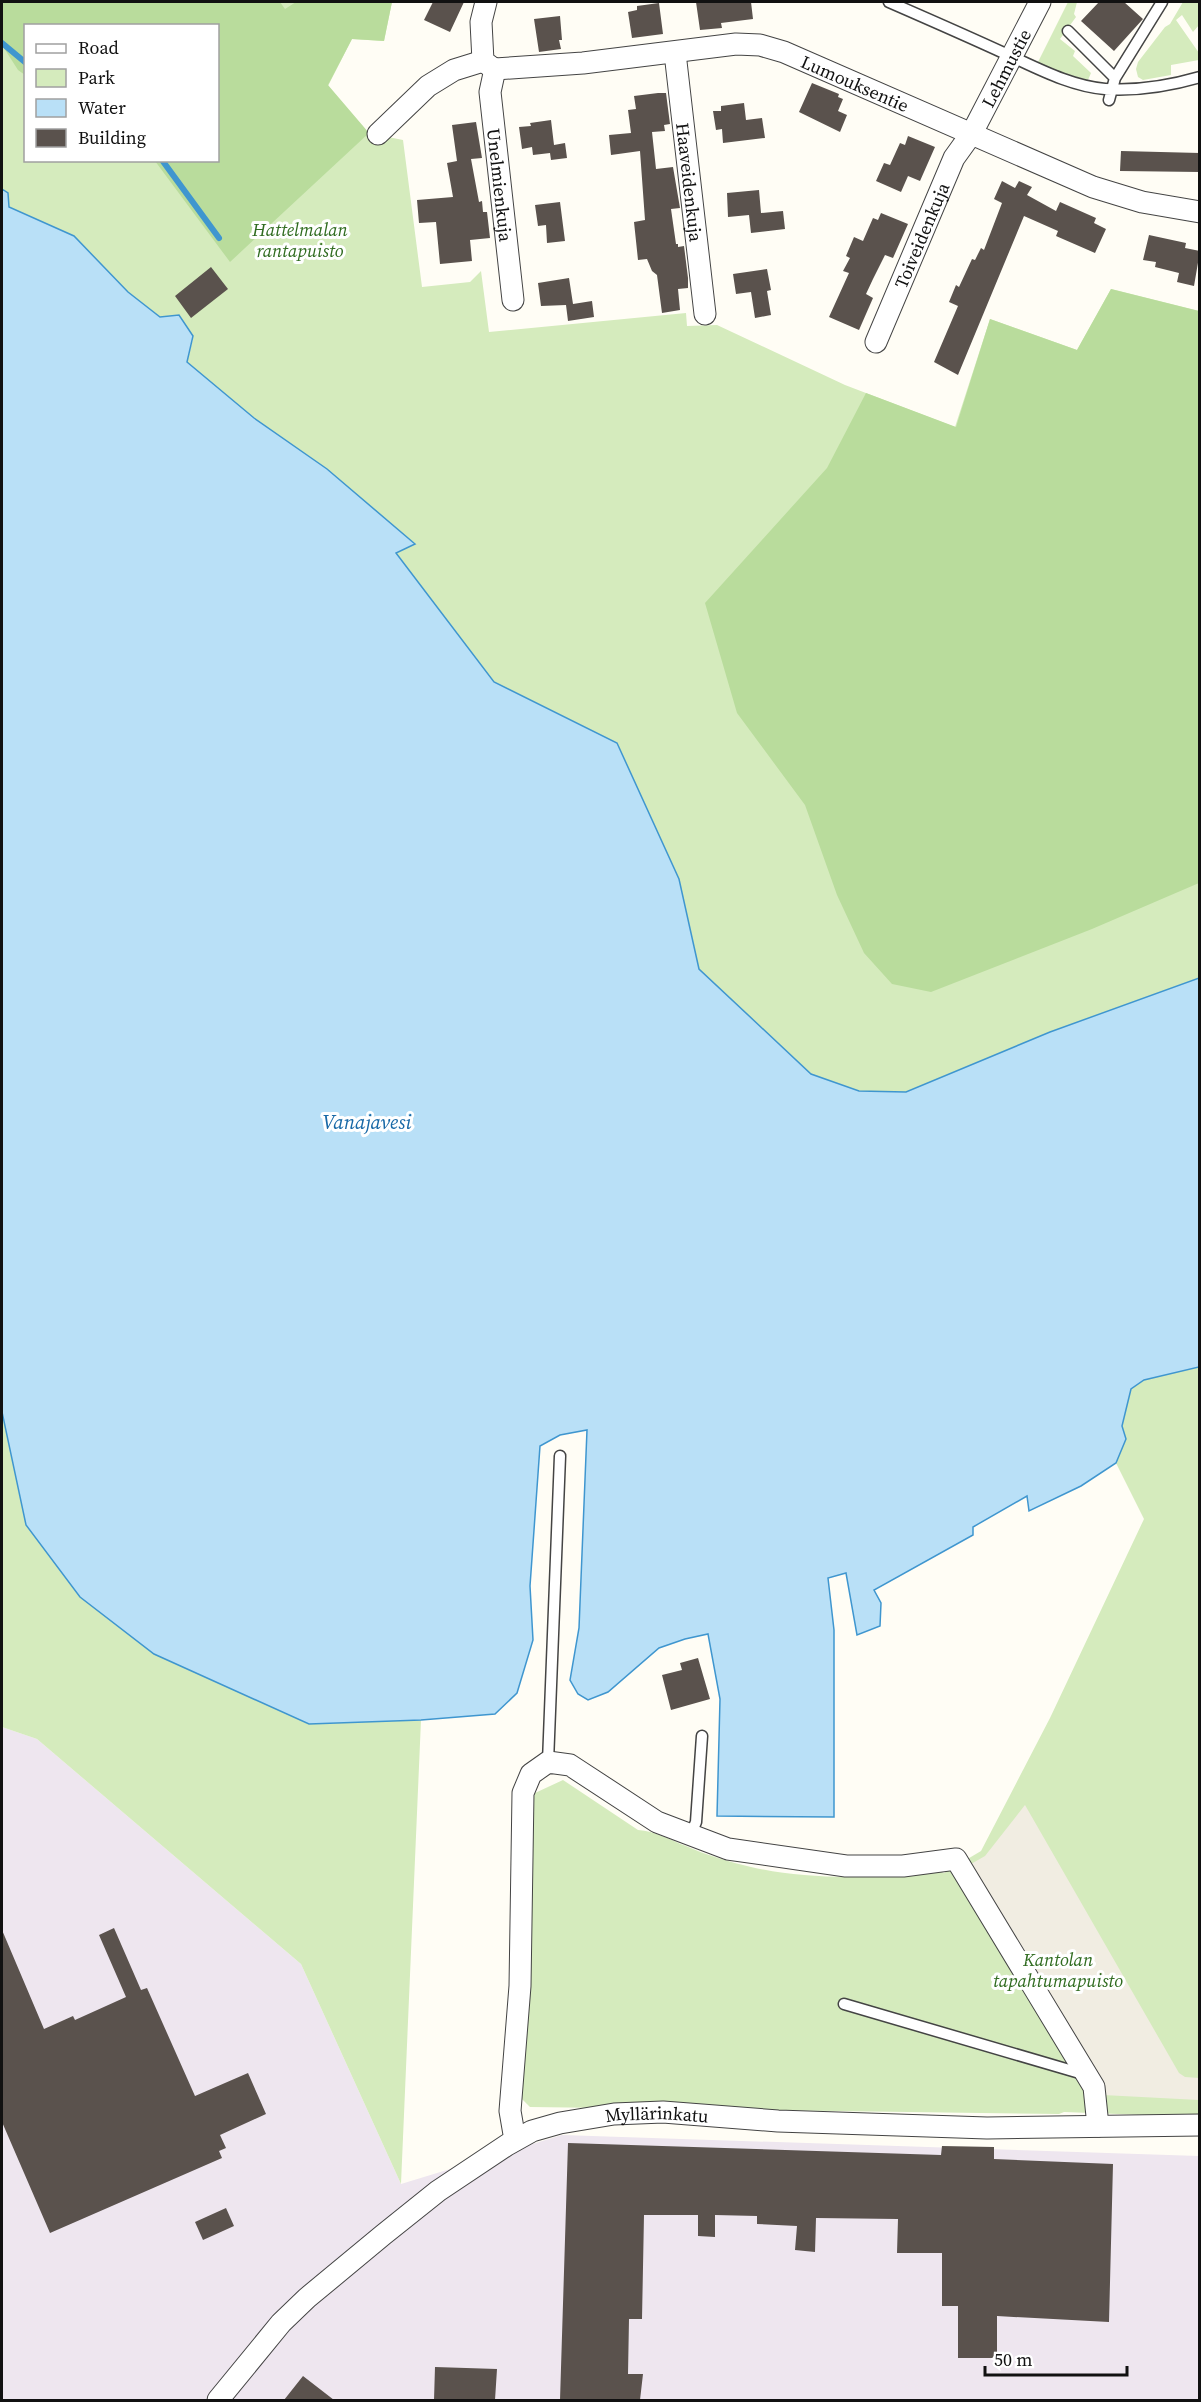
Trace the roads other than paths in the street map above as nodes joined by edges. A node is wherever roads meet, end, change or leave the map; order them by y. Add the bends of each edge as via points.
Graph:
1 (486, 2) edge
2 (889, 2) edge
3 (1040, 2) edge
4 (1162, 2) edge
5 (1068, 31) dead end
6 (675, 53) junction
7 (1011, 56) junction
8 (489, 65) junction
9 (1200, 77) edge
10 (1113, 83) junction
11 (1109, 100) dead end
12 (972, 133) junction
13 (378, 134) dead end
14 (1200, 212) edge
15 (513, 300) dead end
16 (705, 314) dead end
17 (876, 342) dead end
18 (560, 1456) dead end
19 (702, 1736) dead end
20 (548, 1762) junction
21 (690, 1836) junction
22 (844, 2004) dead end
23 (1086, 2075) junction
24 (1200, 2125) edge
25 (1098, 2126) junction
26 (515, 2140) junction
27 (218, 2400) edge

1 - 8 street, Unelmienkuja via 481,22
2 - 7 lane
3 - 7 street, Lehmustie
4 - 10 lane
5 - 10 lane
6 - 8 street, Lumouksentie via 583,63
6 - 12 street, Lumouksentie via 736,44 776,49
6 - 16 street, Haaveidenkuja
7 - 10 lane via 1088,86
7 - 12 street, Lehmustie
8 - 13 street, Lumouksentie via 454,70 424,85
8 - 15 street, Unelmienkuja
9 - 10 lane via 1138,89
10 - 11 lane
12 - 14 street, Lumouksentie via 1093,187 1142,202
12 - 17 street, Toiveidenkuja via 954,158
18 - 20 lane
19 - 21 lane via 696,1822
20 - 21 street via 570,1765 657,1822
20 - 26 street via 531,1774 522,1793 520,1986 510,2111
21 - 23 street via 728,1850 846,1866 903,1866 956,1859
22 - 23 lane
23 - 25 street via 1094,2087
24 - 25 street, Myllärinkatu
25 - 26 street, Myllärinkatu via 987,2128 663,2112 614,2114 560,2123
26 - 27 street, Myllärinkatu via 438,2191 308,2298

